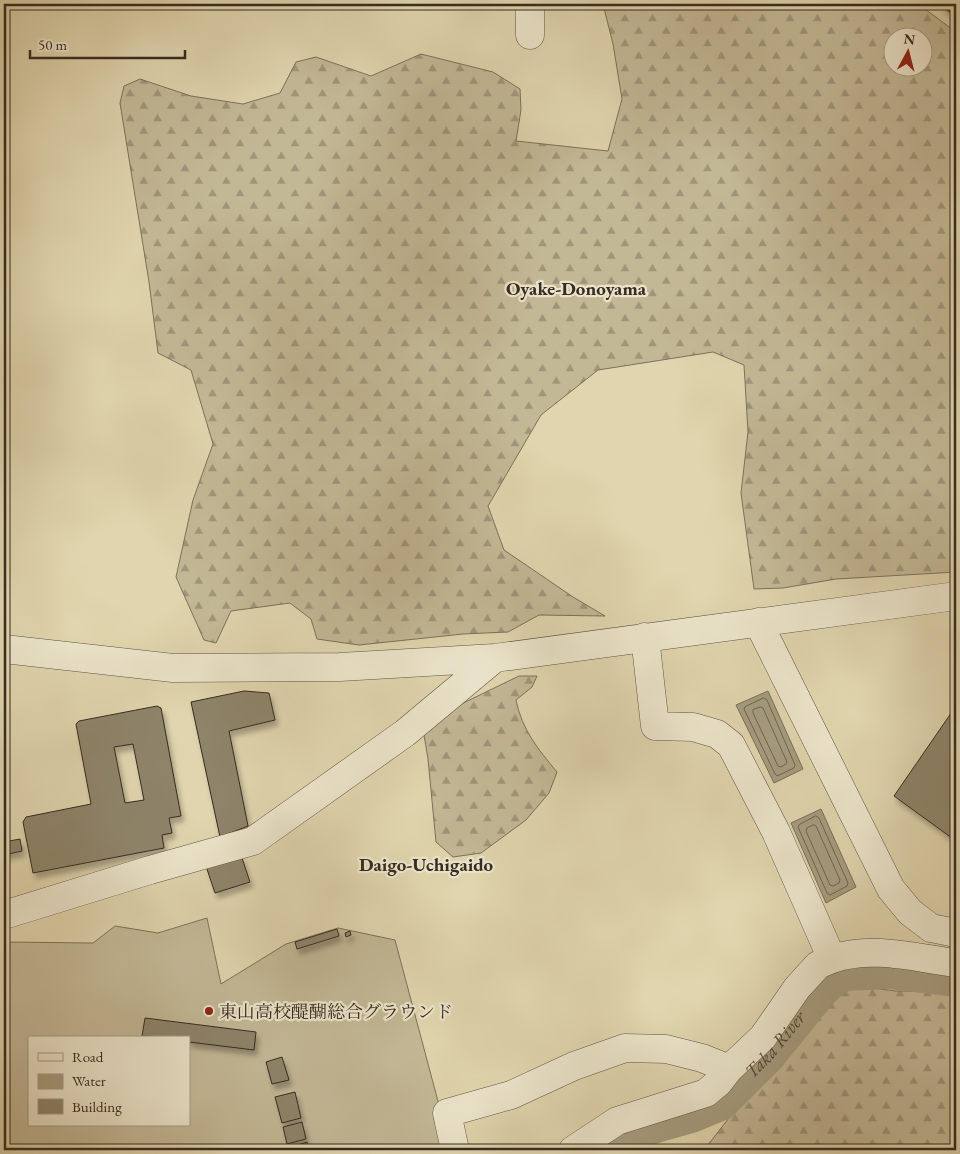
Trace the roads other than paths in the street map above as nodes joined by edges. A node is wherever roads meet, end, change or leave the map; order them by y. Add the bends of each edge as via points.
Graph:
1 (530, 4) edge
2 (530, 35) dead end
3 (956, 596) edge
4 (758, 622) junction
5 (645, 637) junction
6 (4, 649) edge
7 (495, 658) junction
8 (4, 915) edge
9 (956, 933) edge
10 (832, 958) junction
11 (956, 963) edge
12 (729, 1070) junction
13 (454, 1150) edge
14 (573, 1150) edge

1 - 2 street
3 - 4 street
4 - 5 street
4 - 9 street via 891,889 910,912 931,928
5 - 7 street
5 - 10 street via 655,726 694,727 717,734 731,745 776,832
6 - 7 street via 173,668 340,667
7 - 8 street via 405,733 253,841
10 - 11 street via 874,952
10 - 12 street via 818,965 762,1037
12 - 13 street via 702,1058 666,1049 625,1048 574,1066 511,1095 447,1113
12 - 14 street via 706,1093 617,1121

